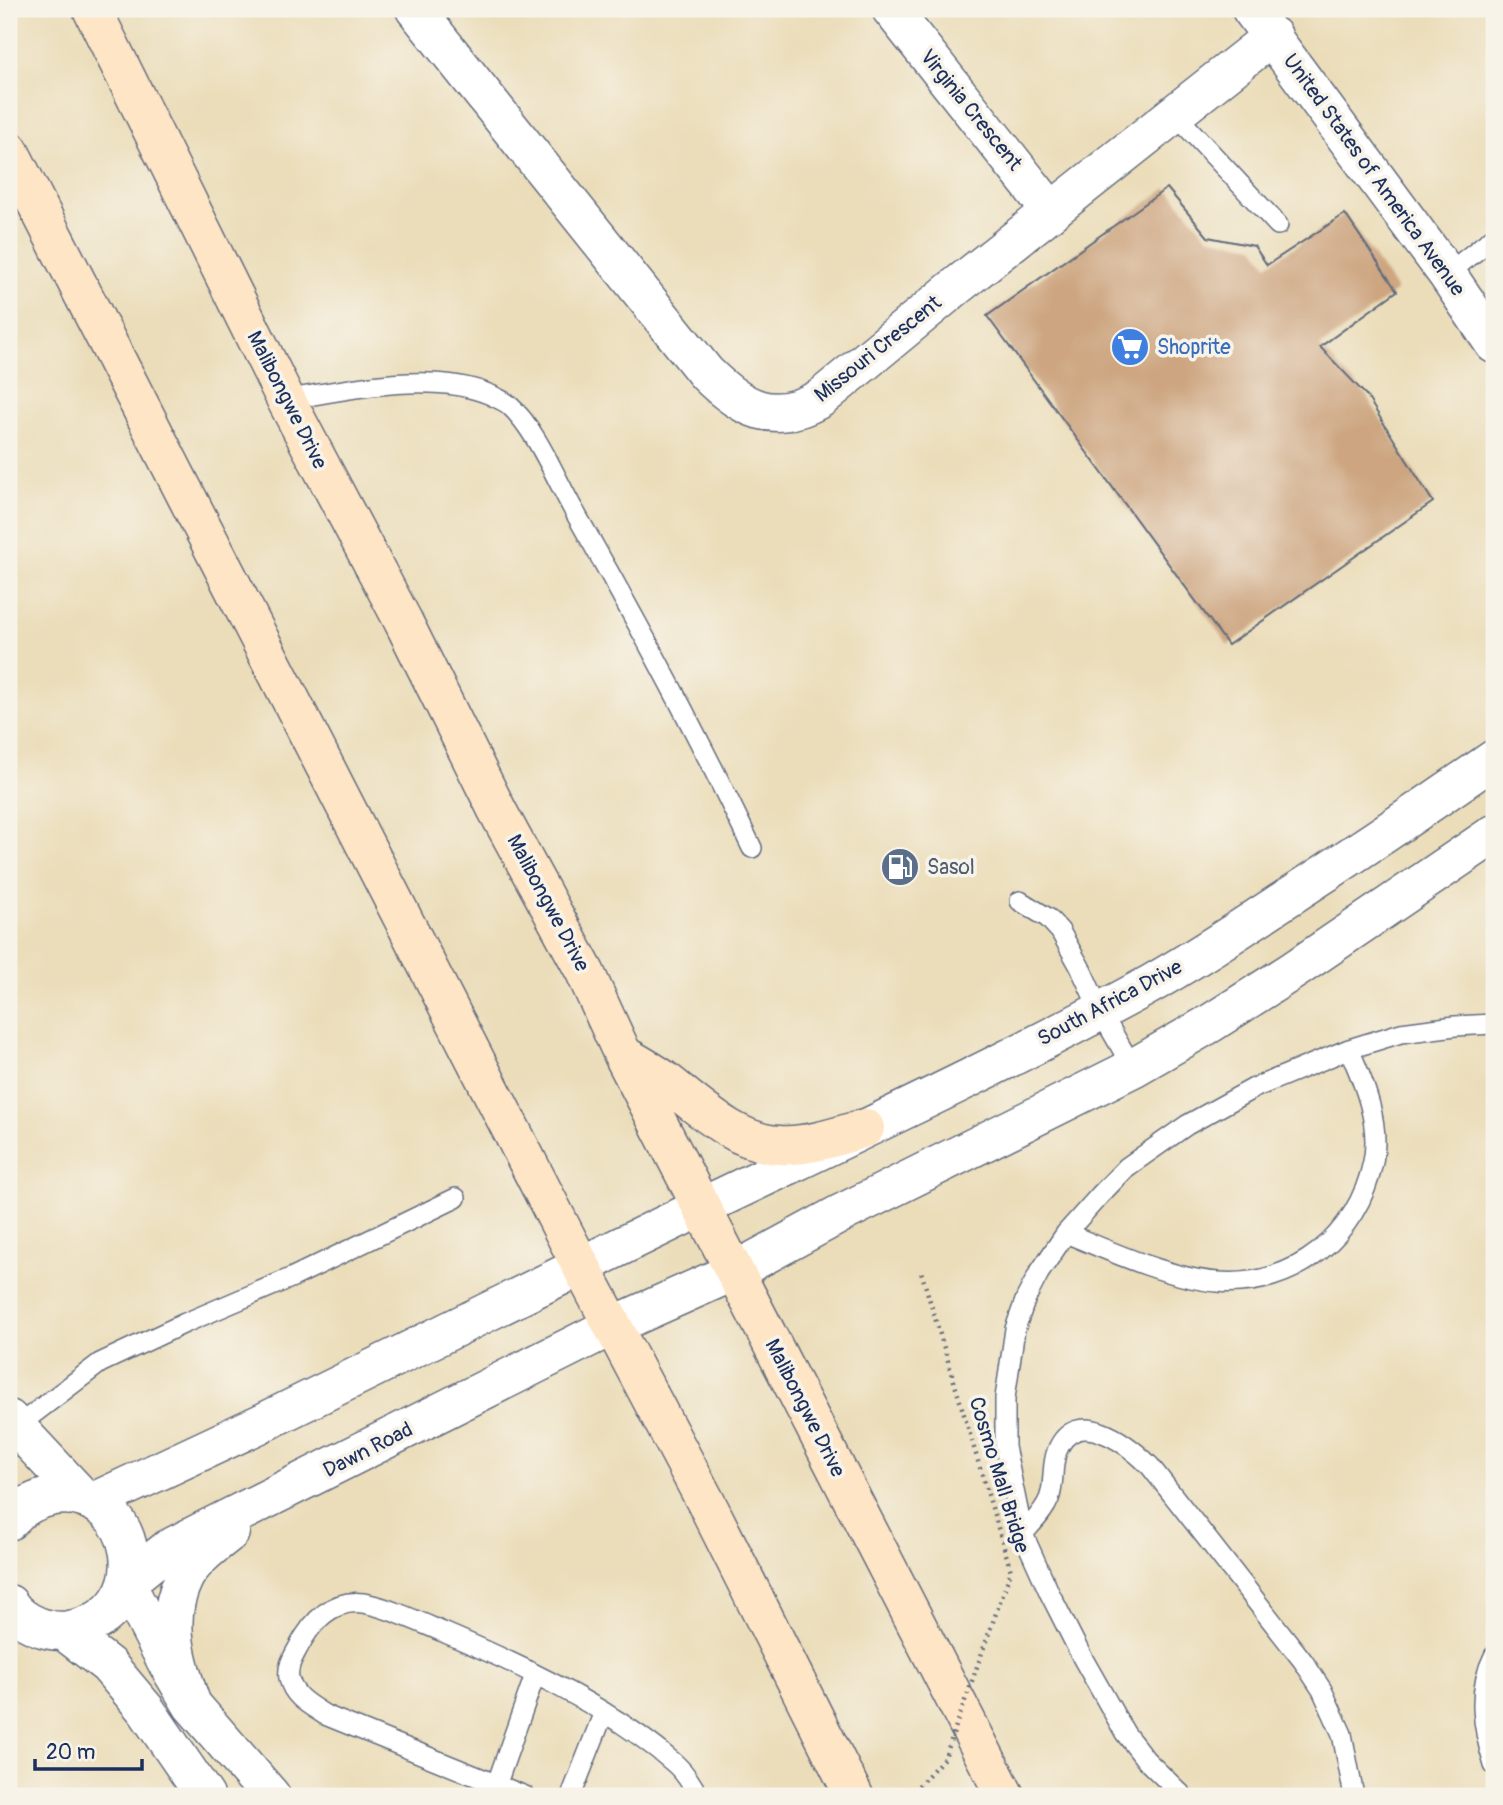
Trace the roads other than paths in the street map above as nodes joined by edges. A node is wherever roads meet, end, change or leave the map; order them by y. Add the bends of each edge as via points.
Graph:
1 (92, 9) edge
2 (415, 9) edge
3 (891, 9) edge
4 (1262, 22) edge
5 (1174, 113) junction
6 (9, 150) edge
7 (1051, 211) junction
8 (1278, 225) dead end
9 (1494, 237) edge
10 (1447, 274) junction
11 (1494, 344) edge
12 (286, 400) junction
13 (1494, 759) edge
14 (1494, 834) edge
15 (752, 848) dead end
16 (1020, 901) dead end
17 (1100, 1011) junction
18 (1494, 1024) edge
19 (1349, 1049) junction
20 (623, 1055) junction
21 (1133, 1068) junction
22 (865, 1129) junction
23 (456, 1198) dead end
24 (701, 1205) junction
25 (1066, 1233) junction
26 (581, 1266) junction
27 (735, 1271) junction
28 (612, 1326) junction
29 (12, 1423) edge
30 (283, 1493) junction
31 (88, 1500) junction
32 (9, 1521) edge
33 (1023, 1534) junction
34 (128, 1583) junction
35 (9, 1604) edge
36 (56, 1630) junction
37 (9, 1642) edge
38 (1494, 1656) edge
39 (535, 1675) junction
40 (192, 1705) junction
41 (604, 1712) junction
42 (1494, 1765) edge
43 (495, 1786) junction
44 (205, 1796) edge
45 (271, 1796) edge
46 (525, 1796) edge
47 (570, 1796) edge
48 (698, 1796) edge
49 (854, 1796) edge
50 (1006, 1796) edge
51 (1182, 1796) edge
52 (1354, 1796) edge

1 - 12 main road, Malibongwe Drive
2 - 7 street, Missouri Crescent via 706,373 731,397 751,408 789,412 821,398
3 - 7 street, Virginia Crescent
4 - 5 street, Missouri Crescent
4 - 10 street, United States of America Avenue
5 - 7 street, Missouri Crescent
5 - 8 lane
6 - 26 main road
9 - 10 lane
10 - 11 street, United States of America Avenue
12 - 15 lane via 345,389 432,382 459,385 509,405 546,456 706,752
12 - 20 main road, Malibongwe Drive via 585,972
13 - 17 street, South Africa Drive via 1192,960
14 - 21 street via 1294,970
16 - 17 lane via 1060,931
17 - 21 lane
17 - 22 street, South Africa Drive
18 - 19 lane via 1401,1033
19 - 25 lane via 1254,1088 1187,1125 1127,1167
19 - 25 lane via 1367,1095 1374,1132 1373,1161 1350,1218 1324,1250 1278,1273 1218,1282 1115,1254
20 - 22 main road via 664,1079 699,1108 758,1141 796,1144
20 - 24 main road, Malibongwe Drive
21 - 27 street
22 - 24 street, South Africa Drive
23 - 29 lane via 293,1278 100,1363
24 - 26 street, South Africa Drive
24 - 27 main road, Malibongwe Drive
25 - 33 lane via 1026,1298 1008,1374 1005,1447
26 - 28 main road
26 - 31 street via 274,1418
27 - 28 street, Dawn Road
27 - 50 main road, Malibongwe Drive
28 - 30 street, Dawn Road
28 - 49 main road
29 - 31 street
30 - 34 street, Dawn Road via 168,1549
30 - 40 street via 202,1555 184,1577 176,1599 173,1634
31 - 32 street via 43,1497
31 - 34 street via 111,1516 125,1535 130,1558
33 - 51 lane via 1082,1657 1125,1733
33 - 52 lane via 1050,1497 1056,1453 1069,1435 1096,1430 1134,1450 1251,1593 1322,1690 1342,1734
34 - 36 street, Dawn Road via 103,1618 85,1627
34 - 40 street
35 - 36 street via 28,1622
36 - 37 street
36 - 44 street via 108,1665 146,1710
38 - 42 lane via 1487,1675 1483,1721
39 - 41 lane
39 - 43 lane
39 - 43 lane via 415,1619 362,1603 341,1606 309,1626 290,1661 289,1678 299,1698 325,1715
40 - 45 street
41 - 47 lane
41 - 48 lane via 676,1763
43 - 46 lane

